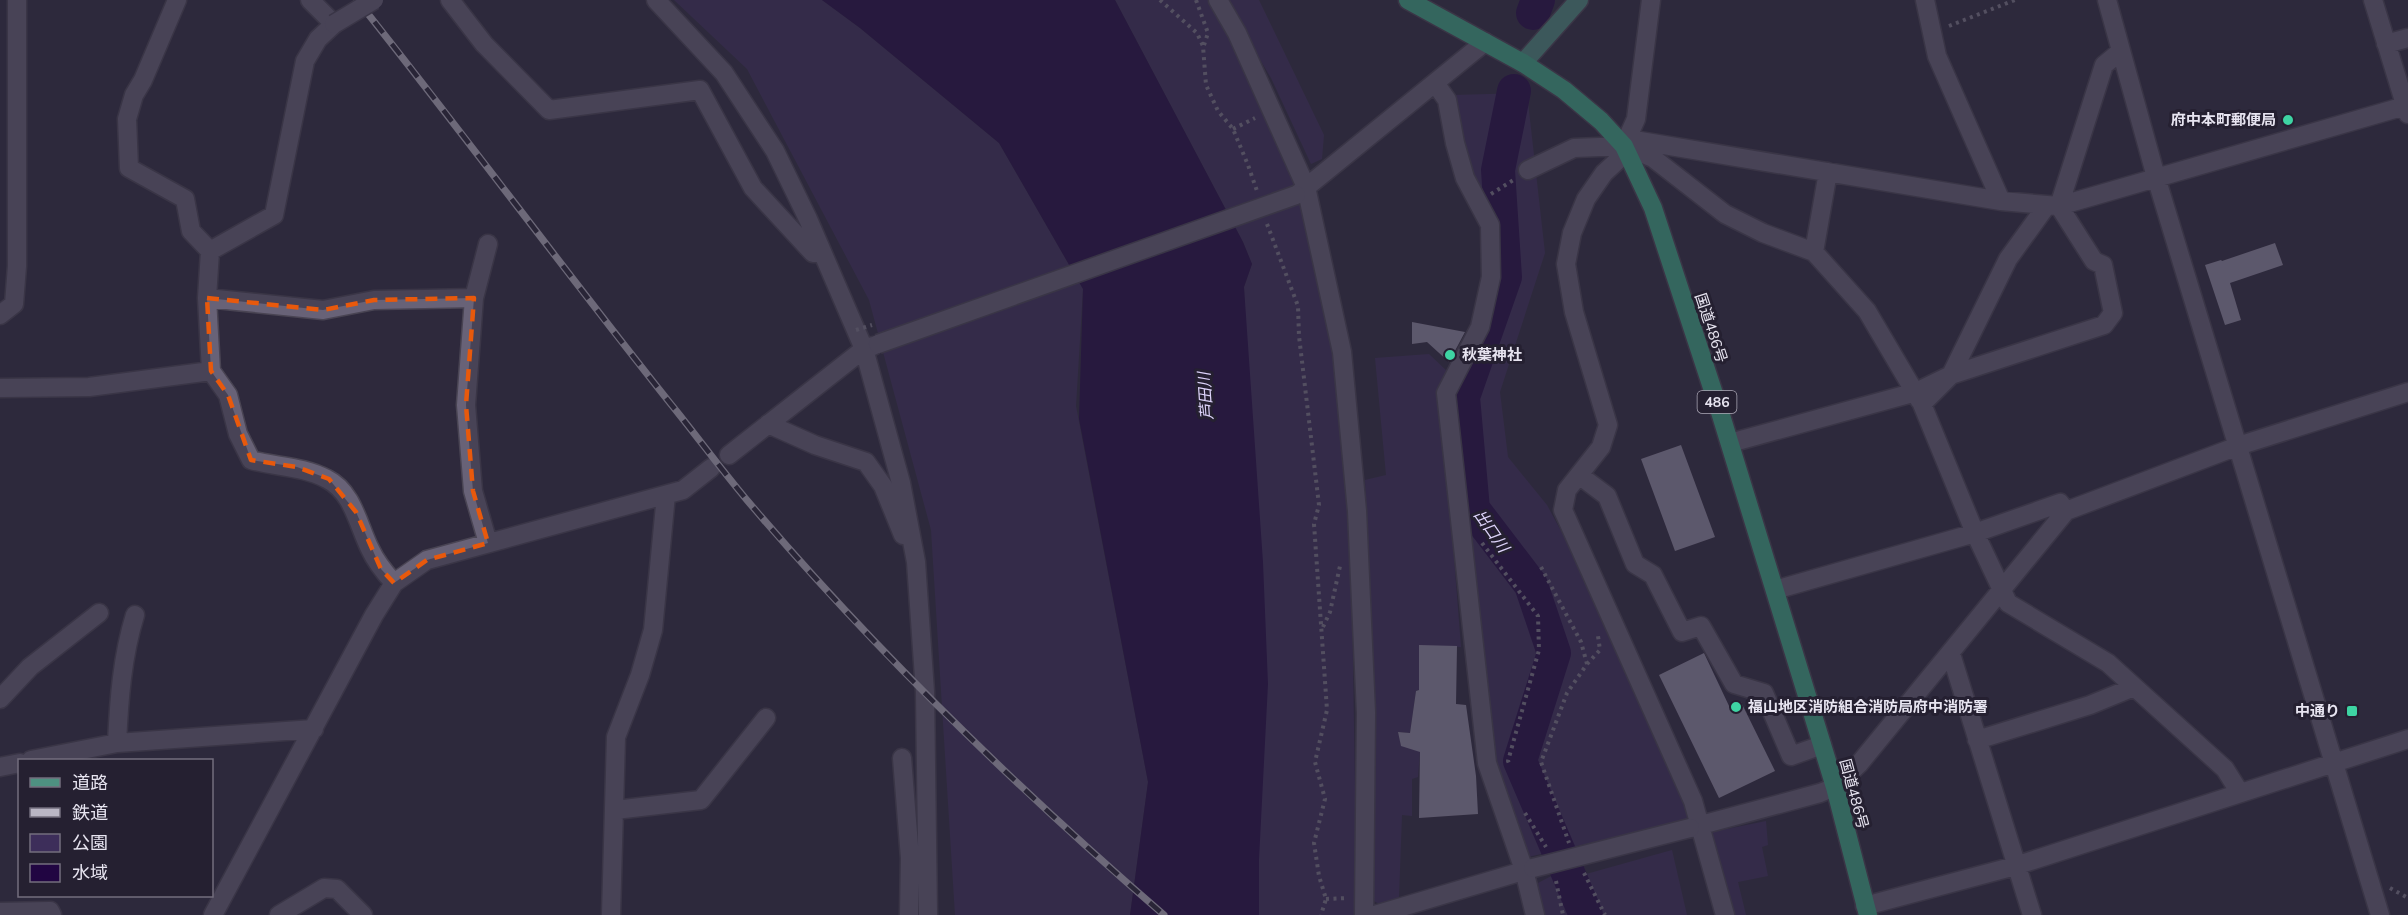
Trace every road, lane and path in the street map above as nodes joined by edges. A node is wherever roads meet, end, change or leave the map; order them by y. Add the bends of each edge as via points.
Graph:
1 (17, 0) edge
2 (177, 0) edge
3 (310, 0) edge
4 (374, 0) edge
5 (450, 0) edge
6 (656, 0) edge
7 (1161, 0) edge
8 (1196, 0) edge
9 (1218, 0) edge
10 (1408, 0) edge
11 (1579, 0) edge
12 (1651, 0) edge
13 (1925, 0) edge
14 (2015, 0) edge
15 (2107, 0) edge
16 (2373, 0) edge
17 (334, 24) junction
18 (1932, 32) junction
19 (2408, 38) edge
20 (1485, 42) junction
21 (2386, 44) junction
22 (1203, 46) junction
23 (2121, 51) junction
24 (1523, 63) junction
25 (1435, 83) junction
26 (1272, 109) junction
27 (2407, 110) edge
28 (8, 128) edge
29 (1233, 129) junction
30 (1624, 146) junction
31 (1528, 170) joint
32 (1828, 172) junction
33 (2156, 177) junction
34 (1301, 191) junction
35 (1258, 195) dead end
36 (1489, 196) dead end
37 (2001, 201) junction
38 (2053, 206) junction
39 (1264, 216) dead end
40 (489, 244) dead end
41 (210, 251) junction
42 (822, 252) junction
43 (1814, 252) junction
44 (207, 298) junction
45 (474, 298) junction
46 (0, 315) edge
47 (871, 346) junction
48 (211, 371) junction
49 (1952, 375) junction
50 (0, 388) edge
51 (2408, 392) edge
52 (1919, 398) junction
53 (768, 424) junction
54 (1730, 443) junction
55 (2238, 446) junction
56 (729, 455) dead end
57 (711, 468) dead end
58 (1579, 474) junction
59 (666, 495) junction
60 (2066, 511) junction
61 (1975, 533) junction
62 (1479, 539) dead end
63 (911, 540) junction
64 (488, 543) junction
65 (1541, 567) dead end
66 (394, 583) junction
67 (1775, 590) junction
68 (2000, 590) junction
69 (99, 613) dead end
70 (135, 615) dead end
71 (1951, 654) junction
72 (2134, 687) junction
73 (0, 699) edge
74 (766, 718) dead end
75 (314, 729) junction
76 (2408, 739) edge
77 (1977, 740) junction
78 (117, 743) junction
79 (1822, 745) junction
80 (902, 758) dead end
81 (36, 759) edge
82 (18, 763) edge
83 (2334, 764) junction
84 (0, 767) edge
85 (1510, 771) dead end
86 (1835, 787) junction
87 (2240, 793) junction
88 (1522, 808) dead end
89 (615, 810) junction
90 (1696, 827) junction
91 (1574, 853) dead end
92 (1548, 855) dead end
93 (1579, 863) dead end
94 (2015, 866) junction
95 (1528, 869) junction
96 (1555, 877) dead end
97 (1867, 911) edge
98 (0, 912) edge
99 (52, 915) edge
100 (213, 915) edge
101 (279, 915) edge
102 (363, 915) edge
103 (611, 915) edge
104 (909, 915) edge
105 (928, 915) edge
106 (1321, 915) edge
107 (1364, 915) edge
108 (1375, 915) edge
109 (1535, 915) edge
110 (1563, 915) edge
111 (1605, 915) edge
112 (1725, 915) edge
113 (2032, 915) edge
114 (2380, 915) edge

1 - 28 street
2 - 41 street via 134,94 127,119 129,168 185,199 191,231
3 - 17 street
4 - 17 street, bridge
5 - 42 street via 484,44 549,110 700,90 753,188 813,253
6 - 42 street via 724,73 775,151
7 - 22 path via 1197,33
8 - 22 path via 1208,33
9 - 26 street
10 - 20 highway, 国道486号 / 486
11 - 24 main road
12 - 30 street via 1636,119
13 - 18 street
14 - 18 path
15 - 23 street
16 - 21 street
17 - 41 street via 318,39 305,61 274,215
18 - 37 street via 1937,56
19 - 21 street
20 - 24 highway, 国道486号 / 486
20 - 25 street
21 - 27 street
22 - 29 path via 1206,85 1218,111
23 - 33 street
23 - 38 street via 2104,65
24 - 30 highway, 国道486号 / 486 via 1564,90
25 - 34 street
25 - 95 street via 1447,100 1465,178 1490,225 1491,277 1480,327 1446,393 1487,763
26 - 29 path
26 - 34 street
27 - 33 street
28 - 46 street via 17,266 14,304
29 - 35 path
30 - 31 street via 1574,148
30 - 32 street via 1640,141
30 - 43 street via 1653,158 1725,214
30 - 54 highway, 国道486号 / 486 via 1653,208
30 - 58 street via 1617,161 1586,199 1572,233 1566,264 1574,312 1608,425 1601,447
31 - 36 path
32 - 37 street
32 - 43 street
33 - 38 street
33 - 55 street
34 - 47 street, bridge
34 - 107 street via 1342,352 1357,511 1366,712
37 - 38 street
38 - 49 street via 2008,259
38 - 49 street via 2094,261 2103,265 2113,313 2104,325
39 - 106 path via 1298,306 1319,505 1314,524 1327,710 1315,762 1325,799 1314,843 1326,899
40 - 45 street
41 - 44 street
42 - 47 street
43 - 52 street via 1867,311
44 - 45 street via 323,310 374,300
44 - 48 street
45 - 64 street via 466,405 473,491
47 - 53 street
47 - 63 street
48 - 50 street via 89,387
48 - 66 street via 228,395 238,434 250,460 297,467 329,479 356,512 369,548
49 - 52 street
51 - 55 street
52 - 54 street
52 - 61 street
53 - 56 street
53 - 63 street via 866,462 883,486 903,536
54 - 67 highway, 国道486号 / 486
55 - 60 street
55 - 83 street
57 - 59 street via 683,490
58 - 79 street via 1607,496 1635,564 1653,575 1682,632 1701,626 1734,684 1764,693 1791,756
58 - 90 street via 1567,489 1563,510 1693,801
59 - 64 street
59 - 89 street via 652,630 616,737
60 - 61 street via 2060,503
60 - 68 street
61 - 67 street
61 - 68 street
62 - 85 path via 1538,616 1539,650 1508,761
63 - 105 street via 925,692
64 - 66 street via 427,560
65 - 91 path via 1581,642 1587,664 1567,693 1541,762
66 - 75 street
67 - 79 highway, 国道486号 / 486
68 - 71 street
68 - 72 street via 2008,603 2108,663
69 - 73 street via 30,668
70 - 78 street via 127,640
71 - 77 street
71 - 86 street
72 - 77 street
72 - 87 street via 2225,769
74 - 89 street via 701,800
75 - 78 street
75 - 100 street
76 - 83 street
77 - 94 street
78 - 81 street
79 - 86 highway, 国道486号 / 486
80 - 104 street via 910,858
82 - 84 street
83 - 87 street
83 - 114 street
86 - 90 street
86 - 97 highway, 国道486号 / 486
87 - 94 street
88 - 92 path
89 - 103 street
90 - 95 street, bridge
90 - 112 street
93 - 111 path
94 - 97 street
94 - 113 street
95 - 108 street
95 - 109 street
96 - 110 path
98 - 99 street via 50,911
101 - 102 street via 324,888 337,889

